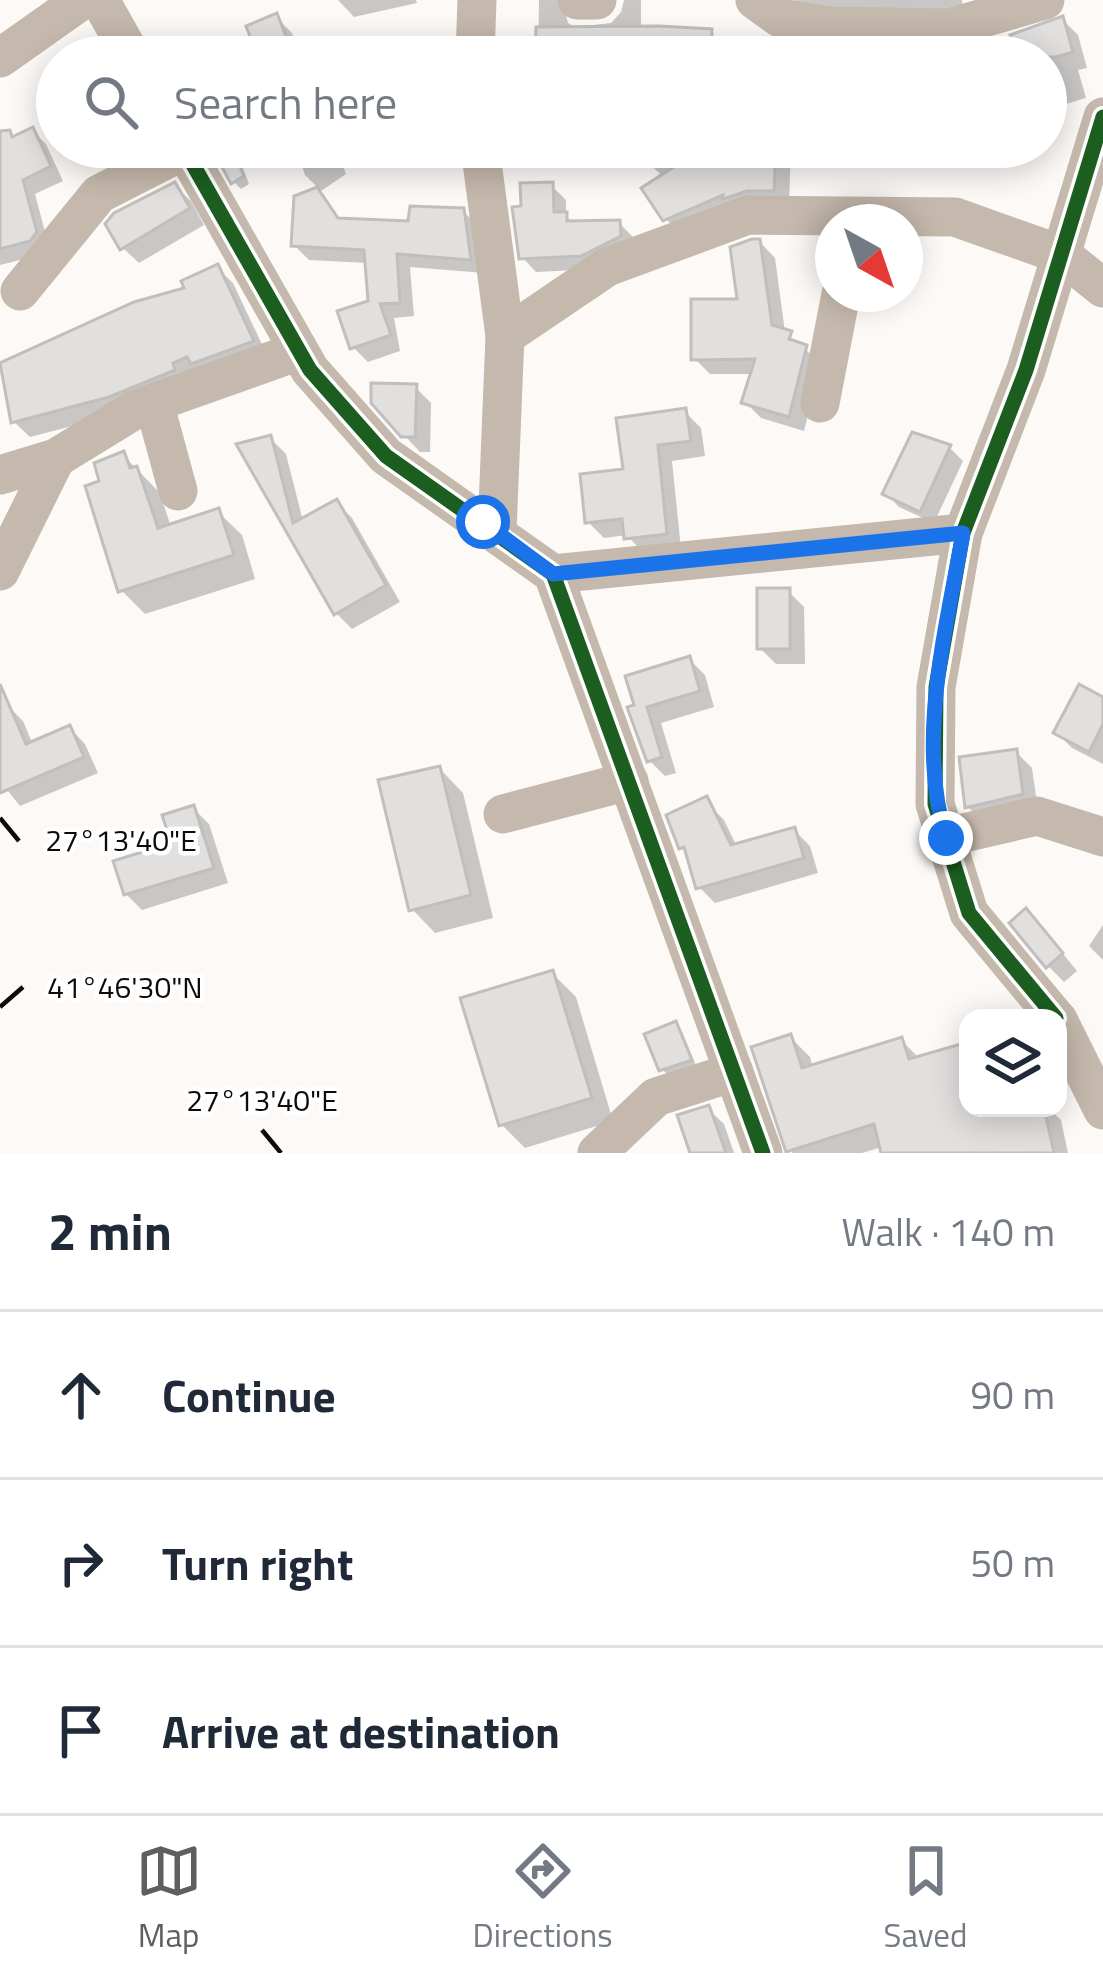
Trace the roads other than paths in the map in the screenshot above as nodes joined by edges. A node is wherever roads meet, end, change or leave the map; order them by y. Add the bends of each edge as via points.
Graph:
1 (477, 0) edge
2 (578, 0) edge
3 (597, 0) edge
4 (755, 0) edge
5 (1045, 0) edge
6 (105, 4) edge
7 (43, 36) edge
8 (121, 36) edge
9 (476, 36) edge
10 (36, 39) edge
11 (0, 58) edge
12 (1103, 117) edge
13 (147, 168) edge
14 (195, 168) edge
15 (482, 168) edge
16 (815, 218) edge
17 (923, 218) edge
18 (1062, 255) junction
19 (1103, 288) edge
20 (20, 291) dead end
21 (838, 312) edge
22 (505, 337) junction
23 (299, 351) junction
24 (154, 403) junction
25 (820, 403) dead end
26 (56, 458) junction
27 (0, 476) edge
28 (178, 491) dead end
29 (496, 532) junction
30 (963, 533) junction
31 (0, 571) edge
32 (553, 574) junction
33 (628, 781) junction
34 (502, 814) dead end
35 (1103, 837) edge
36 (946, 838) junction
37 (1049, 1009) edge
38 (1067, 1038) edge
39 (734, 1072) junction
40 (1101, 1101) edge
41 (597, 1153) edge
42 (763, 1153) edge

1 - 9 street
2 - 3 street
4 - 5 street via 779,18 830,26 949,28
6 - 7 street
6 - 8 street
10 - 11 street
12 - 18 street
13 - 20 street via 99,194
14 - 23 street
15 - 22 street
16 - 22 street via 748,215 607,267
17 - 18 street via 955,217
18 - 19 street
18 - 30 street
21 - 25 street
22 - 29 street
23 - 24 street
23 - 29 street via 386,456
24 - 26 street
24 - 28 street
26 - 27 street
26 - 31 street
29 - 32 street
30 - 32 street
30 - 36 street via 936,687 935,804
32 - 33 street
33 - 34 street
33 - 39 street
35 - 36 street via 1037,816
36 - 37 street via 969,913
38 - 40 street
39 - 41 street via 656,1097
39 - 42 street

